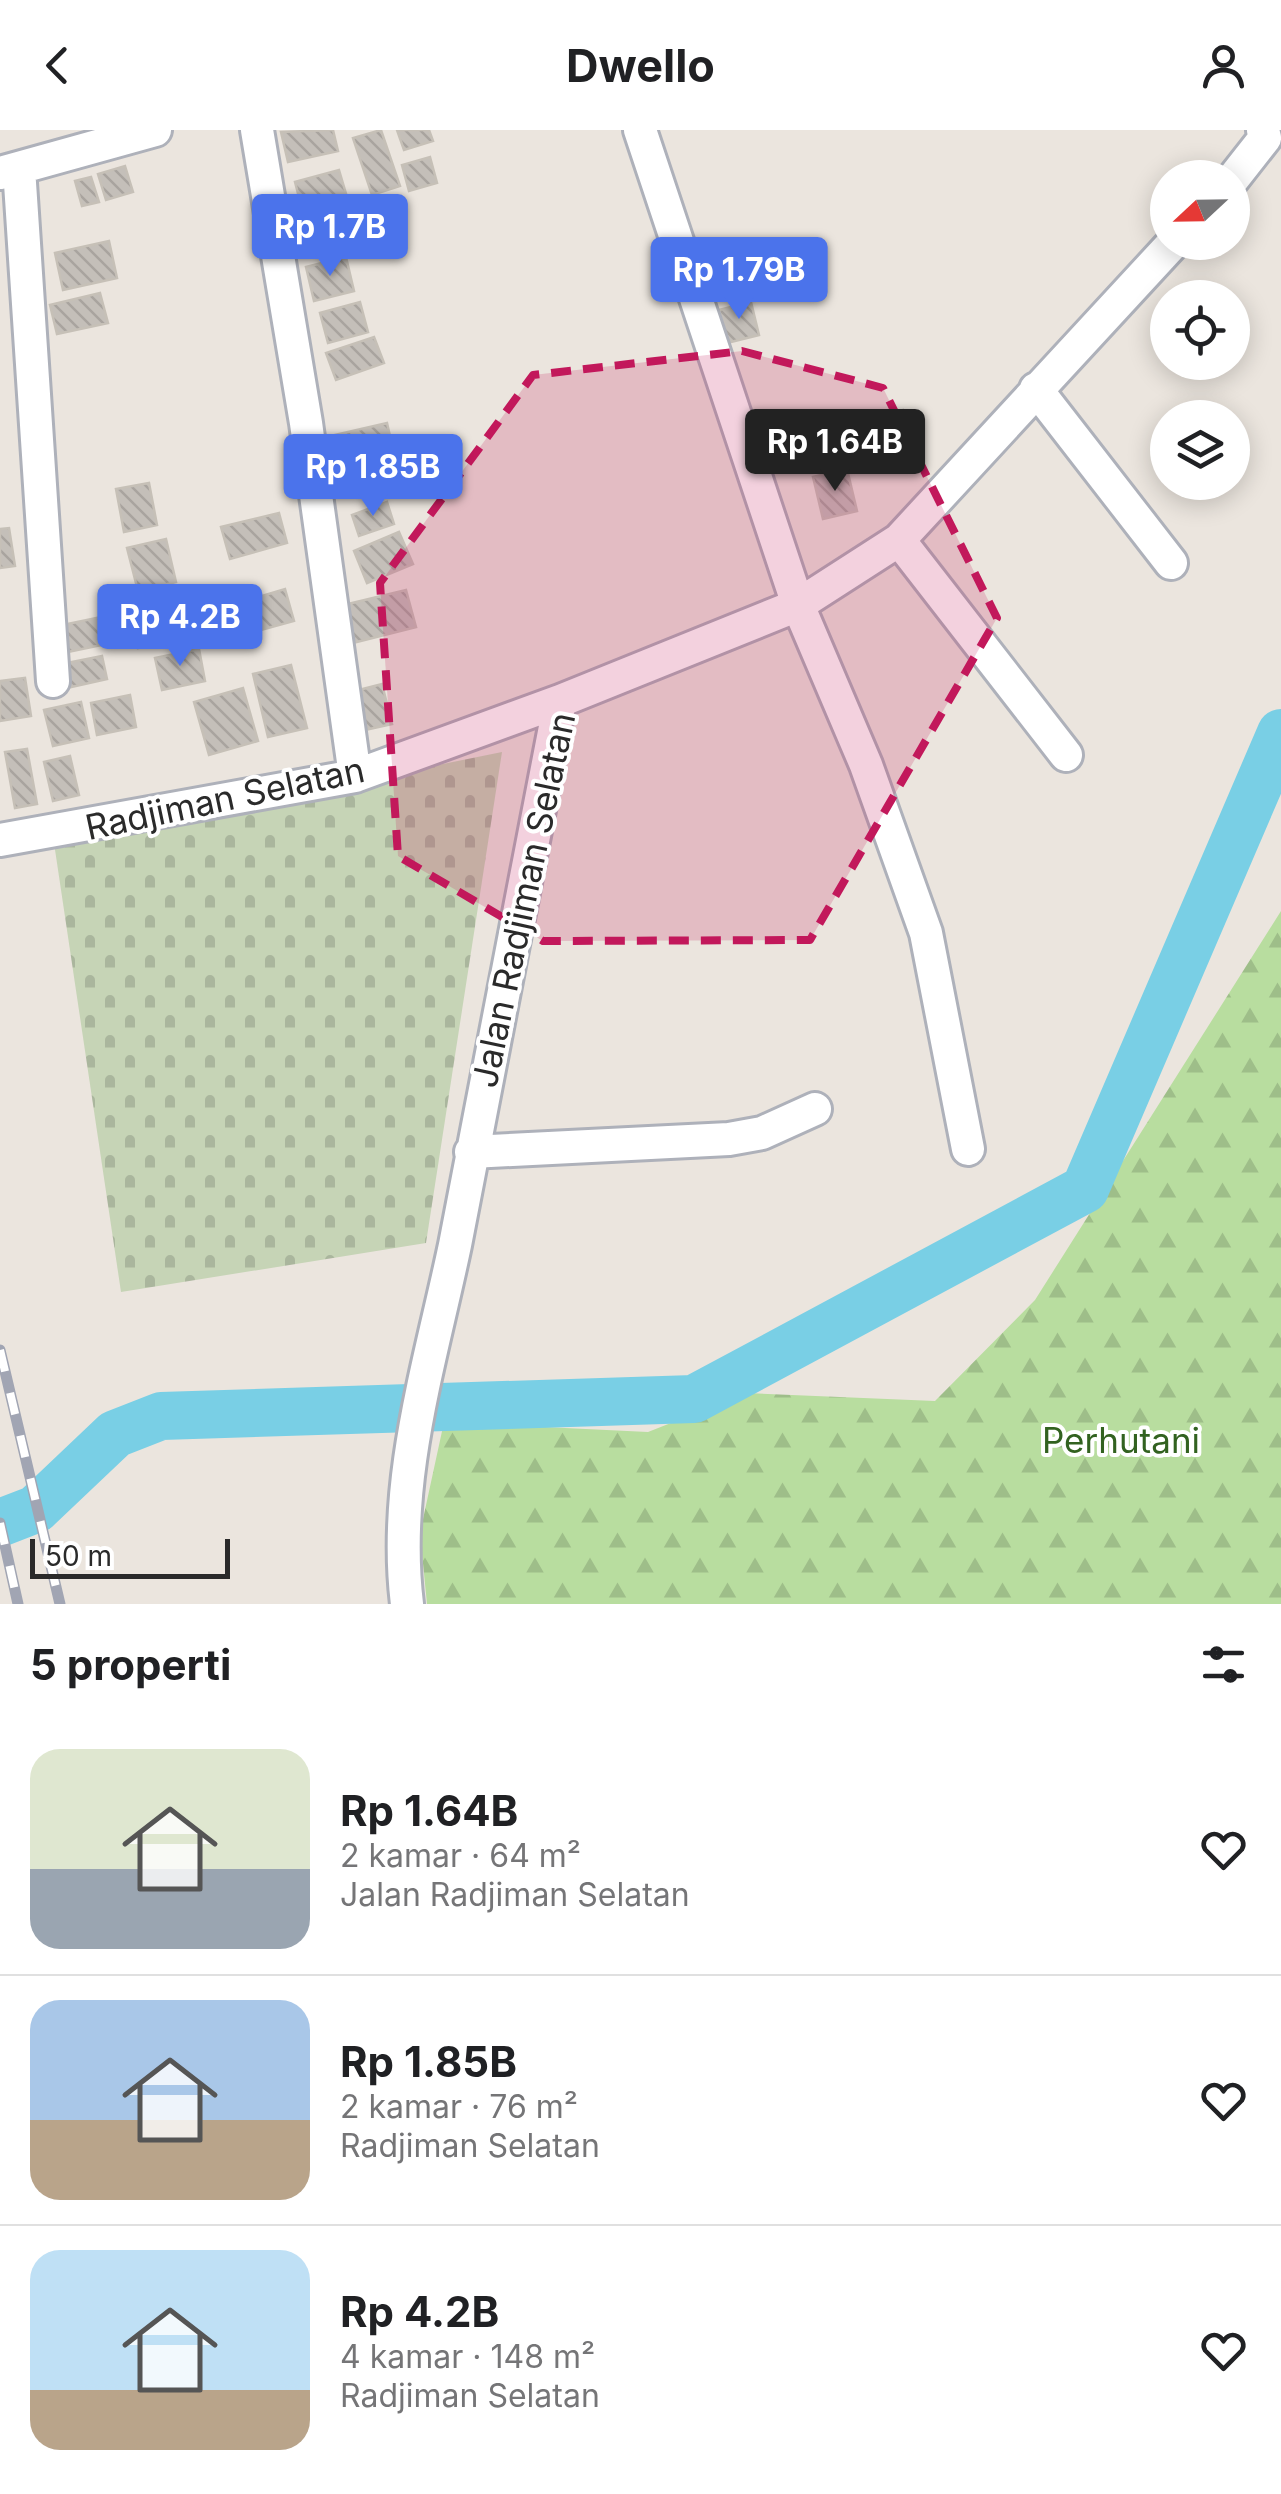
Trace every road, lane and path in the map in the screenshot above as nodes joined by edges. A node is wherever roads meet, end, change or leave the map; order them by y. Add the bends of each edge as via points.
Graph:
1 (155, 130) edge
2 (257, 130) edge
3 (640, 130) edge
4 (1263, 130) edge
5 (1248, 160) edge
6 (10, 171) edge
7 (1157, 260) edge
8 (1036, 390) junction
9 (899, 540) junction
10 (1171, 563) dead end
11 (798, 605) junction
12 (53, 681) dead end
13 (560, 700) junction
14 (1066, 754) dead end
15 (354, 776) junction
16 (0, 840) edge
17 (815, 1109) dead end
18 (968, 1150) dead end
19 (471, 1152) junction
20 (407, 1604) edge

1 - 6 street
2 - 15 street
3 - 11 street
4 - 5 street via 1265,138
6 - 12 street
7 - 8 street, Jalan Radjiman Selatan
8 - 9 street, Jalan Radjiman Selatan
8 - 10 street
9 - 11 street, Jalan Radjiman Selatan
9 - 14 street
11 - 13 street, Jalan Radjiman Selatan
11 - 18 street via 866,765 926,933
13 - 15 street, Radjiman Selatan
13 - 19 street, Jalan Radjiman Selatan
15 - 16 street, Radjiman Selatan
17 - 19 street via 762,1133 729,1139
19 - 20 street, Jalan Radjiman Selatan via 417,1406 404,1504

